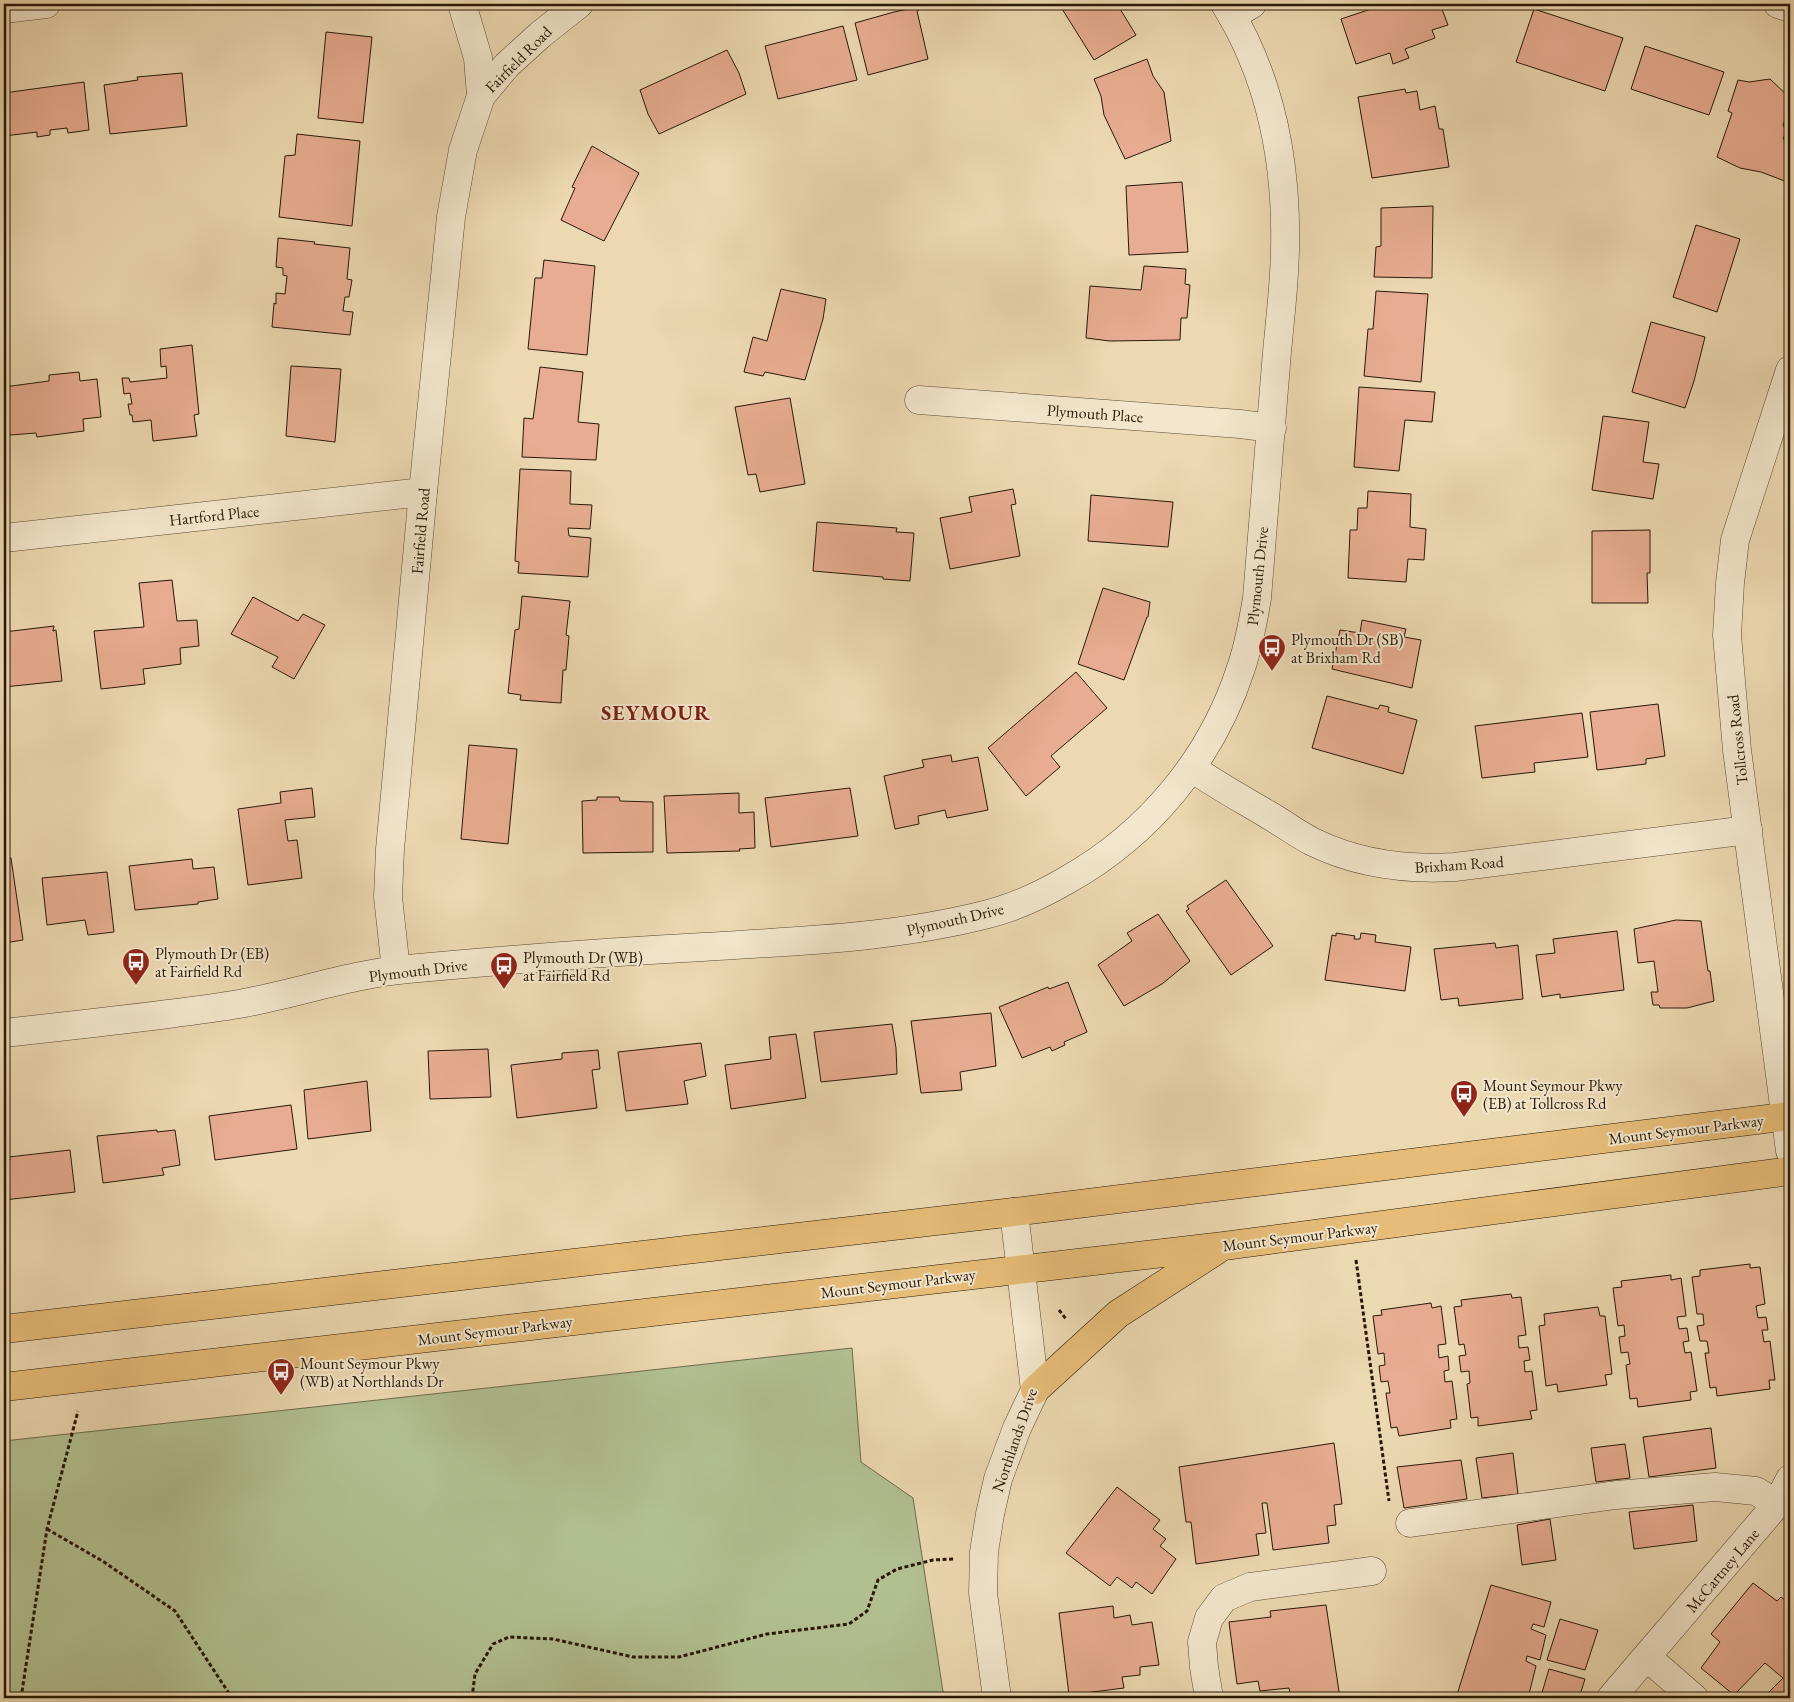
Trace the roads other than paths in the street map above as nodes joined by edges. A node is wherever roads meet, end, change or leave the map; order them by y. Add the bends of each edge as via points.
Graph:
1 (46, 4) edge
2 (462, 4) edge
3 (579, 4) edge
4 (1778, 4) edge
5 (1236, 8) edge
6 (1790, 8) edge
7 (4, 9) edge
8 (481, 96) junction
9 (1790, 370) edge
10 (919, 400) dead end
11 (1272, 428) junction
12 (424, 492) junction
13 (4, 538) edge
14 (1192, 768) junction
15 (1748, 830) junction
16 (396, 970) junction
17 (4, 1033) edge
18 (1788, 1116) edge
19 (1790, 1151) edge
20 (1790, 1171) edge
21 (1014, 1212) junction
22 (1224, 1246) junction
23 (1022, 1269) junction
24 (4, 1329) edge
25 (4, 1387) edge
26 (1035, 1390) junction
27 (1790, 1479) edge
28 (1778, 1504) junction
29 (1410, 1523) road end
30 (1372, 1571) dead end
31 (1648, 1658) junction
32 (997, 1698) edge
33 (1210, 1698) edge
34 (1611, 1698) edge
35 (1694, 1698) edge

1 - 7 street
2 - 8 street, Fairfield Road via 478,58
3 - 8 street, Fairfield Road via 507,65
4 - 6 street
5 - 11 street, Plymouth Drive via 1270,107 1283,182 1283,287
8 - 12 street, Fairfield Road via 463,150 452,217
9 - 15 street, Tollcross Road via 1735,540 1730,583 1728,635 1737,750
10 - 11 street, Plymouth Place
11 - 14 street, Plymouth Drive via 1251,634 1230,697
12 - 13 street, Hartford Place
12 - 16 street, Fairfield Road via 390,849 388,897
14 - 15 street, Brixham Road via 1312,842 1346,856 1382,865 1423,869 1455,867
14 - 16 street, Plymouth Drive via 1149,819 1096,863 1044,893 992,913 914,930 840,938 577,954
15 - 18 street, Tollcross Road
16 - 17 street, Plymouth Drive via 240,1004
18 - 19 street
18 - 21 main road, Mount Seymour Parkway
20 - 22 main road, Mount Seymour Parkway
21 - 23 street, Northlands Drive
21 - 24 main road, Mount Seymour Parkway
22 - 23 main road, Mount Seymour Parkway
22 - 26 main road via 1118,1314
23 - 25 main road, Mount Seymour Parkway
23 - 26 street, Northlands Drive
26 - 32 street, Northlands Drive via 998,1479 984,1558 983,1593
27 - 28 street, McCartney Lane
28 - 29 street via 1756,1491 1715,1487 1616,1495
28 - 31 street, McCartney Lane
30 - 33 street via 1250,1587 1224,1598 1209,1618 1202,1642
31 - 34 street, McCartney Lane
31 - 35 street

